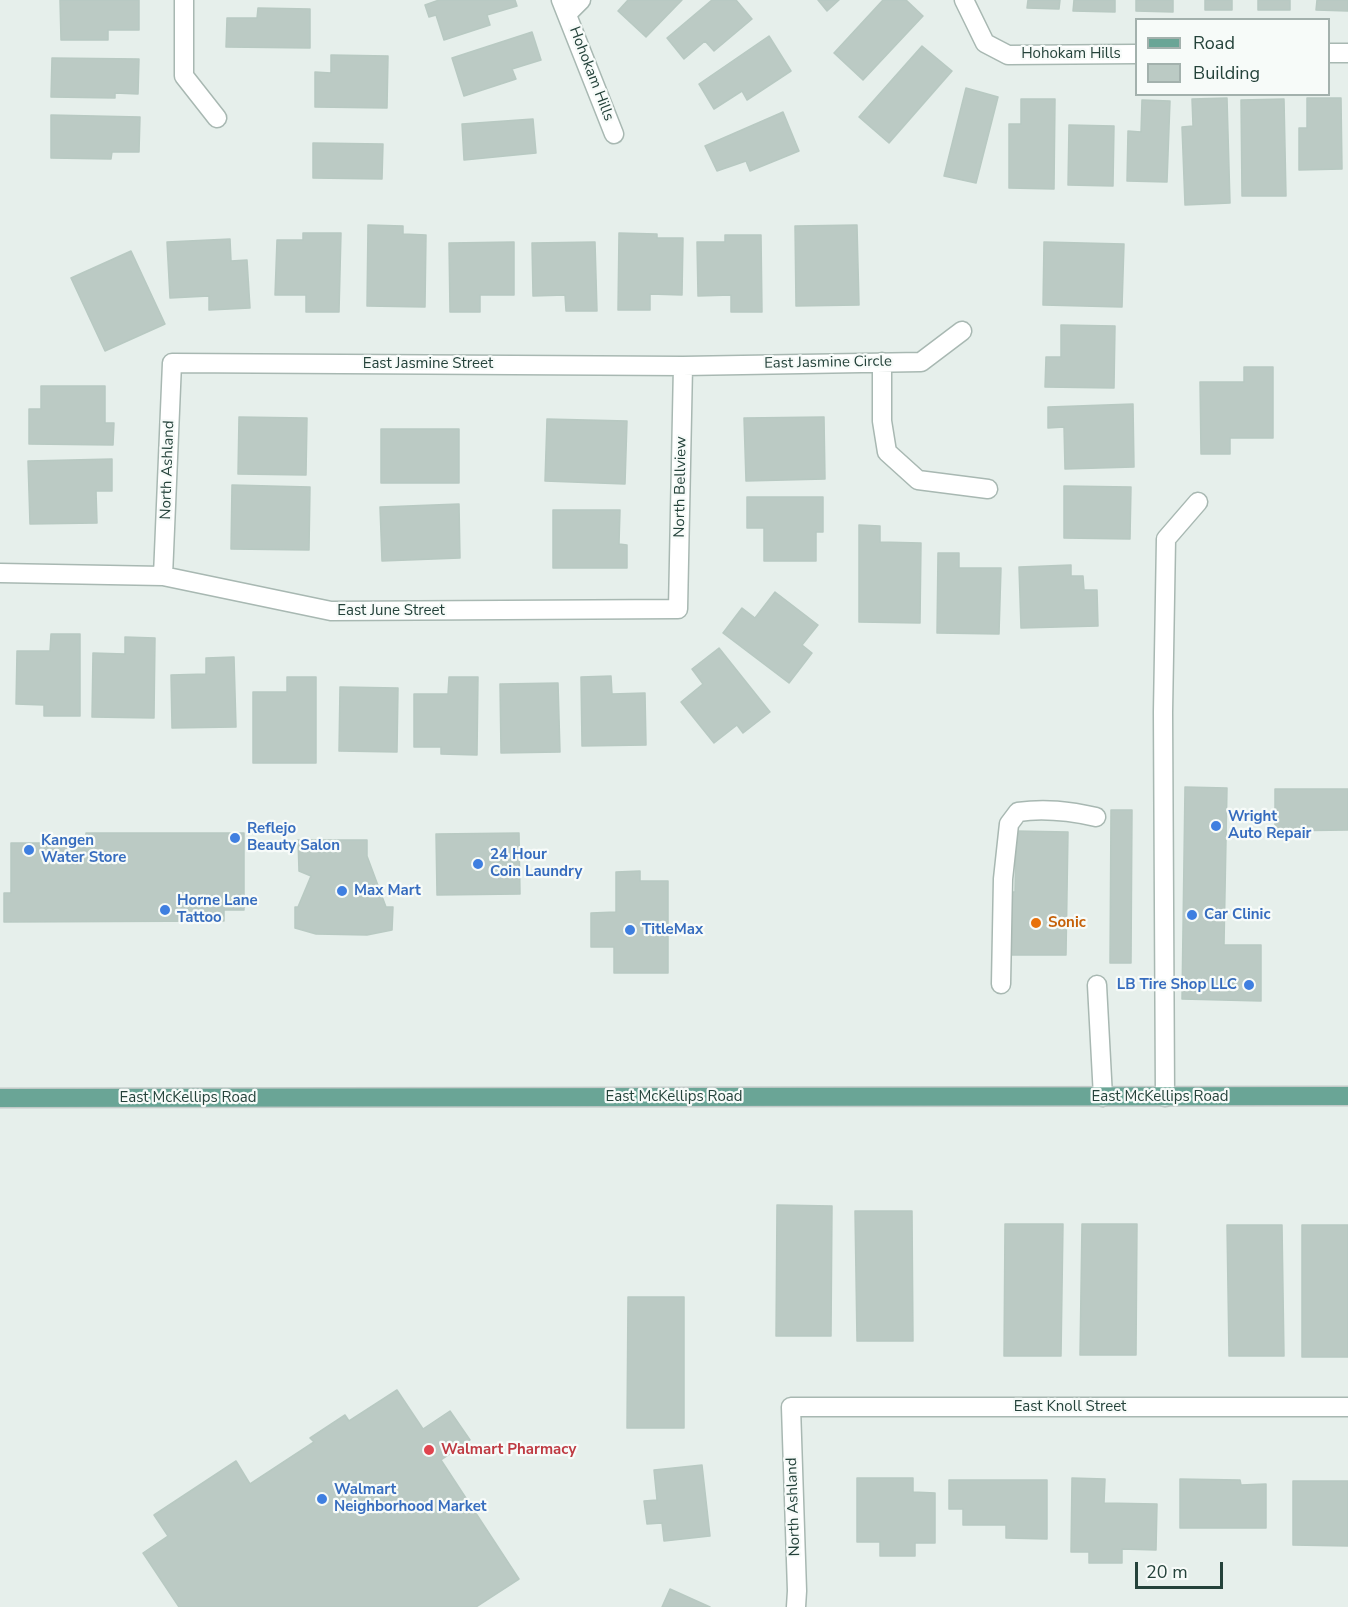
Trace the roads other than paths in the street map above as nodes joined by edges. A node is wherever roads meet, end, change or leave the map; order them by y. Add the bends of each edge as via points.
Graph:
1 (184, 0) edge
2 (581, 0) edge
3 (964, 0) edge
4 (564, 7) edge
5 (1330, 53) edge
6 (1348, 53) edge
7 (1135, 54) edge
8 (217, 118) dead end
9 (614, 134) dead end
10 (962, 331) dead end
11 (882, 362) junction
12 (172, 363) joint
13 (683, 366) junction
14 (988, 489) dead end
15 (1198, 502) dead end
16 (0, 573) edge
17 (163, 576) junction
18 (678, 609) joint
19 (1096, 817) dead end
20 (1001, 984) dead end
21 (1097, 985) dead end
22 (1103, 1096) junction
23 (1165, 1096) junction
24 (1348, 1096) edge
25 (0, 1098) edge
26 (791, 1407) joint
27 (1348, 1407) edge
28 (796, 1607) edge

1 - 8 street via 183,76
2 - 4 street, Hohokam Hills
3 - 7 street, Hohokam Hills via 985,43 1008,55
4 - 9 street, Hohokam Hills
5 - 6 street
10 - 11 street, East Jasmine Circle via 921,362
11 - 13 street, East Jasmine Circle
11 - 14 street via 882,421 887,452 918,480
12 - 13 street, East Jasmine Street
12 - 17 street, North Ashland
13 - 18 street, North Bellview
15 - 23 street via 1166,539
16 - 17 street, East June Street
17 - 18 street, East June Street via 331,611
19 - 20 street via 1040,808 1018,812 1009,824 1003,879
21 - 22 street
22 - 23 main road, East McKellips Road
22 - 25 main road, East McKellips Road
23 - 24 main road, East McKellips Road
26 - 27 street, East Knoll Street
26 - 28 street, North Ashland

